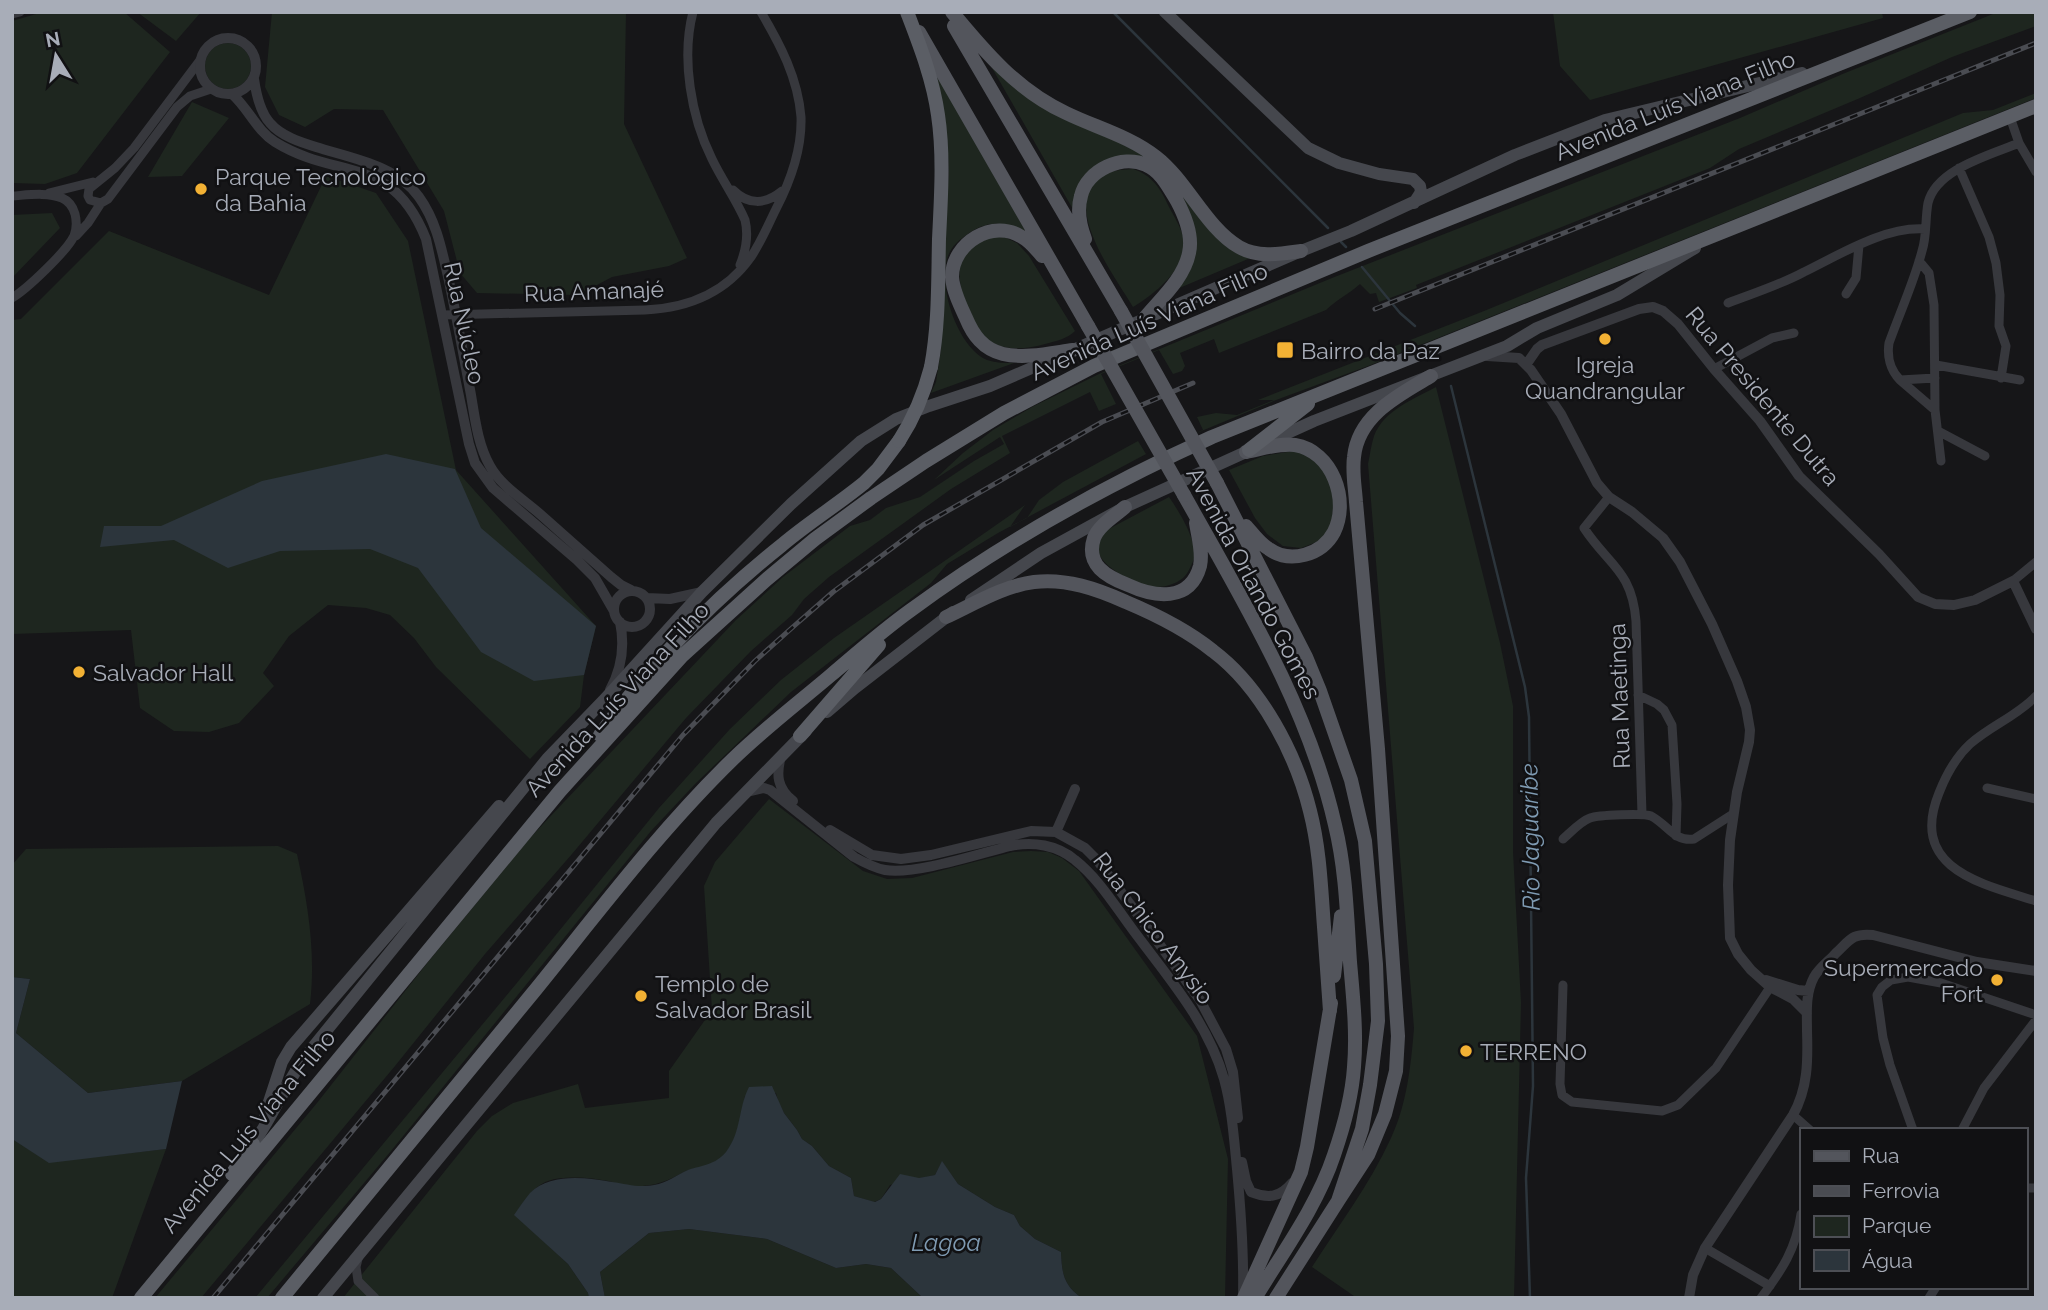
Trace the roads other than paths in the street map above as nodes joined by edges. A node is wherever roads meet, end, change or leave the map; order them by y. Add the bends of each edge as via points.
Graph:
1 (20, 12) edge
2 (693, 12) edge
3 (761, 12) edge
4 (907, 12) edge
5 (949, 12) edge
6 (1165, 12) edge
7 (1970, 12) edge
8 (12, 14) edge
9 (201, 59) junction
10 (1847, 61) junction
11 (254, 79) junction
12 (211, 89) junction
13 (232, 94) junction
14 (2036, 106) edge
15 (2010, 117) junction
16 (2019, 143) junction
17 (1959, 168) junction
18 (2036, 172) edge
19 (722, 179) junction
20 (101, 180) junction
21 (786, 188) junction
22 (33, 195) junction
23 (12, 196) edge
24 (101, 203) junction
25 (1413, 203) junction
26 (1925, 229) junction
27 (1717, 234) junction
28 (72, 240) junction
29 (1859, 245) junction
30 (1303, 250) junction
31 (1919, 261) junction
32 (1094, 263) junction
33 (736, 273) junction
34 (1065, 285) junction
35 (1846, 294) dead end
36 (12, 298) edge
37 (1728, 303) dead end
38 (443, 315) junction
39 (456, 315) junction
40 (1143, 320) junction
41 (1794, 333) dead end
42 (1520, 338) junction
43 (1073, 351) junction
44 (1483, 356) junction
45 (1522, 361) junction
46 (1936, 365) junction
47 (1714, 369) junction
48 (1431, 376) junction
49 (1935, 378) junction
50 (2001, 378) junction
51 (1900, 380) junction
52 (2020, 380) dead end
53 (1322, 393) junction
54 (1935, 410) junction
55 (1938, 431) junction
56 (1246, 451) junction
57 (1985, 456) dead end
58 (1941, 461) dead end
59 (1224, 497) junction
60 (1609, 497) junction
61 (1125, 507) junction
62 (1194, 514) junction
63 (2036, 562) edge
64 (2013, 581) junction
65 (631, 590) junction
66 (702, 592) junction
67 (648, 598) junction
68 (614, 611) junction
69 (908, 612) junction
70 (946, 617) junction
71 (620, 622) junction
72 (2036, 629) edge
73 (1638, 695) junction
74 (2036, 696) edge
75 (603, 701) junction
76 (800, 736) junction
77 (782, 754) junction
78 (1987, 788) dead end
79 (1076, 789) dead end
80 (560, 791) junction
81 (744, 793) junction
82 (2036, 799) edge
83 (1642, 814) junction
84 (1733, 814) junction
85 (1056, 832) junction
86 (1676, 836) junction
87 (1563, 839) dead end
88 (1049, 847) junction
89 (1344, 880) junction
90 (2036, 901) edge
91 (2036, 971) edge
92 (1769, 983) junction
93 (1563, 985) dead end
94 (1809, 991) junction
95 (1330, 1012) junction
96 (1807, 1013) junction
97 (2036, 1017) edge
98 (1793, 1115) junction
99 (1808, 1128) edge
100 (1912, 1128) edge
101 (1963, 1128) edge
102 (253, 1144) joint
103 (1301, 1172) junction
104 (1338, 1201) junction
105 (1800, 1220) edge
106 (1705, 1248) junction
107 (179, 1251) junction
108 (359, 1255) junction
109 (1770, 1286) junction
110 (141, 1298) edge
111 (282, 1298) edge
112 (323, 1298) edge
113 (375, 1298) edge
114 (1244, 1298) edge
115 (1255, 1298) edge
116 (1276, 1298) edge
117 (1689, 1298) edge
118 (1761, 1298) edge

1 - 8 street
2 - 19 street via 689,52 692,101
3 - 21 street, Rua Amanajé via 786,58 799,100 799,144
4 - 34 main road, Avenida Orlando Gomes
4 - 80 highway, bridge via 930,73 939,116 936,341 926,388 910,423 878,469 758,564 682,634 628,695
5 - 30 main road via 997,65 1041,100 1116,132 1158,158 1229,241 1263,254
5 - 32 main road, Avenida Orlando Gomes
6 - 25 main road via 1308,148 1339,163 1413,179 1421,191
7 - 10 highway, Avenida Luís Viana Filho
9 - 11 street via 215,41 241,40 256,60
9 - 12 street via 201,76
9 - 20 street via 134,148
10 - 25 main road, Avenida Luís Viana Filho via 1605,120 1515,155
10 - 80 highway, Avenida Luís Viana Filho via 1368,251 1048,388 871,498 767,579 691,648
11 - 13 street
11 - 39 street, Rua Núcleo via 262,111 276,129 304,144 385,170 408,184 437,231
12 - 13 street
12 - 24 street via 190,96 177,107
13 - 38 street, Rua Núcleo via 271,140 379,179 408,204 426,239
14 - 15 highway
15 - 16 street
15 - 27 highway
16 - 17 street
16 - 18 street
17 - 26 street via 1934,190
17 - 50 street via 1996,263 1999,326 2006,346
19 - 21 street via 751,202 769,200
19 - 33 street via 747,228
20 - 22 street
20 - 24 street via 88,193 90,200
21 - 33 street, Rua Amanajé via 756,248
22 - 23 street
22 - 28 street via 67,201 77,223
24 - 28 street
25 - 30 main road, Avenida Luís Viana Filho
26 - 29 street via 1903,230
26 - 31 street
27 - 42 main road via 1618,295
27 - 53 highway
28 - 36 street
29 - 35 street via 1856,278
29 - 37 street
30 - 40 main road, Avenida Luís Viana Filho
31 - 46 street via 1930,276
31 - 51 street via 1889,343 1889,360
32 - 40 main road via 1082,231 1081,194 1089,180 1114,163 1145,164 1156,171 1181,208 1190,242 1185,267
32 - 59 main road, Avenida Orlando Gomes, bridge
33 - 39 street, Rua Amanajé via 704,297 675,308
34 - 43 main road via 1033,246 1010,231 988,232 961,249 952,278 970,329 989,348 1015,355
34 - 62 main road, Avenida Orlando Gomes, bridge
38 - 39 street, Rua Amanajé
38 - 68 street, Rua Núcleo via 475,463 492,488 595,578
39 - 65 street, Rua Núcleo via 476,423 491,467 506,485
40 - 43 main road, Avenida Luís Viana Filho
41 - 47 street via 1772,338
42 - 44 main road
42 - 45 street via 1517,353
43 - 66 main road, Avenida Luís Viana Filho via 874,431
44 - 45 street
44 - 48 main road
45 - 47 street, Rua Presidente Dutra via 1542,345 1653,307 1678,324
45 - 60 street via 1561,414 1597,484
46 - 49 street
46 - 50 street
47 - 64 street, Rua Presidente Dutra via 1760,421 1799,476 1926,601 1970,605
48 - 56 main road
48 - 104 main road via 1373,416 1360,433 1354,454 1398,1036 1396,1072 1385,1114 1368,1155
49 - 51 street
49 - 54 street
50 - 52 street
51 - 54 street
53 - 56 highway
53 - 69 highway via 1212,437 1093,494 1033,528
54 - 55 street
55 - 57 street
55 - 58 street
56 - 59 main road via 1295,445 1321,458 1336,484 1339,511 1334,533 1308,554 1277,554 1267,549
56 - 61 main road
59 - 104 main road, Avenida Orlando Gomes via 1320,691 1351,780 1365,841 1378,1021 1362,1129
60 - 73 street, Rua Maetinga via 1584,528 1630,588 1636,621
60 - 84 street via 1654,529 1671,550 1713,624 1737,681 1750,730
61 - 62 main road via 1098,531 1094,559 1107,576 1160,596 1186,586 1199,568
61 - 70 main road via 1041,553
62 - 89 main road, Avenida Orlando Gomes via 1278,668 1306,733 1325,787
63 - 64 street
64 - 72 street
65 - 67 street
65 - 68 street via 620,595
66 - 67 street
66 - 75 main road, Avenida Luís Viana Filho
67 - 71 street via 647,621 637,627
68 - 71 street
69 - 76 highway
69 - 111 highway via 770,725 688,805
70 - 76 main road
70 - 95 main road via 1003,590 1032,582 1082,586 1161,617 1215,652 1243,680 1281,735 1310,811 1321,869
71 - 75 street via 621,661
73 - 83 street, Rua Maetinga
73 - 86 street via 1664,710 1672,725
74 - 90 street via 1959,756 1943,782 1931,820 1935,844 1955,870
75 - 102 main road, Avenida Luís Viana Filho via 547,759 305,1057
76 - 77 main road
77 - 81 main road
77 - 85 street via 777,774 784,793 841,838 872,855 913,858 1015,833
78 - 82 street
79 - 85 street
80 - 107 highway, Avenida Luís Viana Filho
81 - 88 street, Rua Chico Anysio via 770,790 854,857 884,870 915,870 1024,843
81 - 108 main road
83 - 86 street
83 - 87 street via 1589,818
84 - 86 street via 1698,838
84 - 92 street via 1730,938 1746,966
85 - 88 street via 1046,835
85 - 103 street, Rua Chico Anysio via 1097,860 1217,1030 1233,1072 1241,1156 1251,1192 1276,1196
88 - 114 street, Rua Chico Anysio via 1074,859 1099,884 1186,1002 1209,1043 1223,1078 1235,1145
89 - 95 main road
89 - 115 main road, Avenida Orlando Gomes via 1354,1020 1354,1067 1347,1113 1324,1181
91 - 94 street via 1862,934 1852,937 1816,974
92 - 93 street via 1705,1081 1678,1105 1662,1111 1572,1102 1562,1096
92 - 94 street
92 - 96 street
94 - 96 street
95 - 103 main road
96 - 98 street via 1806,1083
97 - 100 street via 1908,976 1882,987 1877,995 1883,1038
97 - 101 street via 1984,1088
98 - 99 street
98 - 106 street
102 - 107 highway
103 - 114 main road
104 - 116 main road, Avenida Orlando Gomes
105 - 109 street via 1790,1256
106 - 109 street
106 - 117 street
107 - 110 highway, Avenida Luís Viana Filho
108 - 112 main road
108 - 113 street via 358,1281
109 - 118 street

